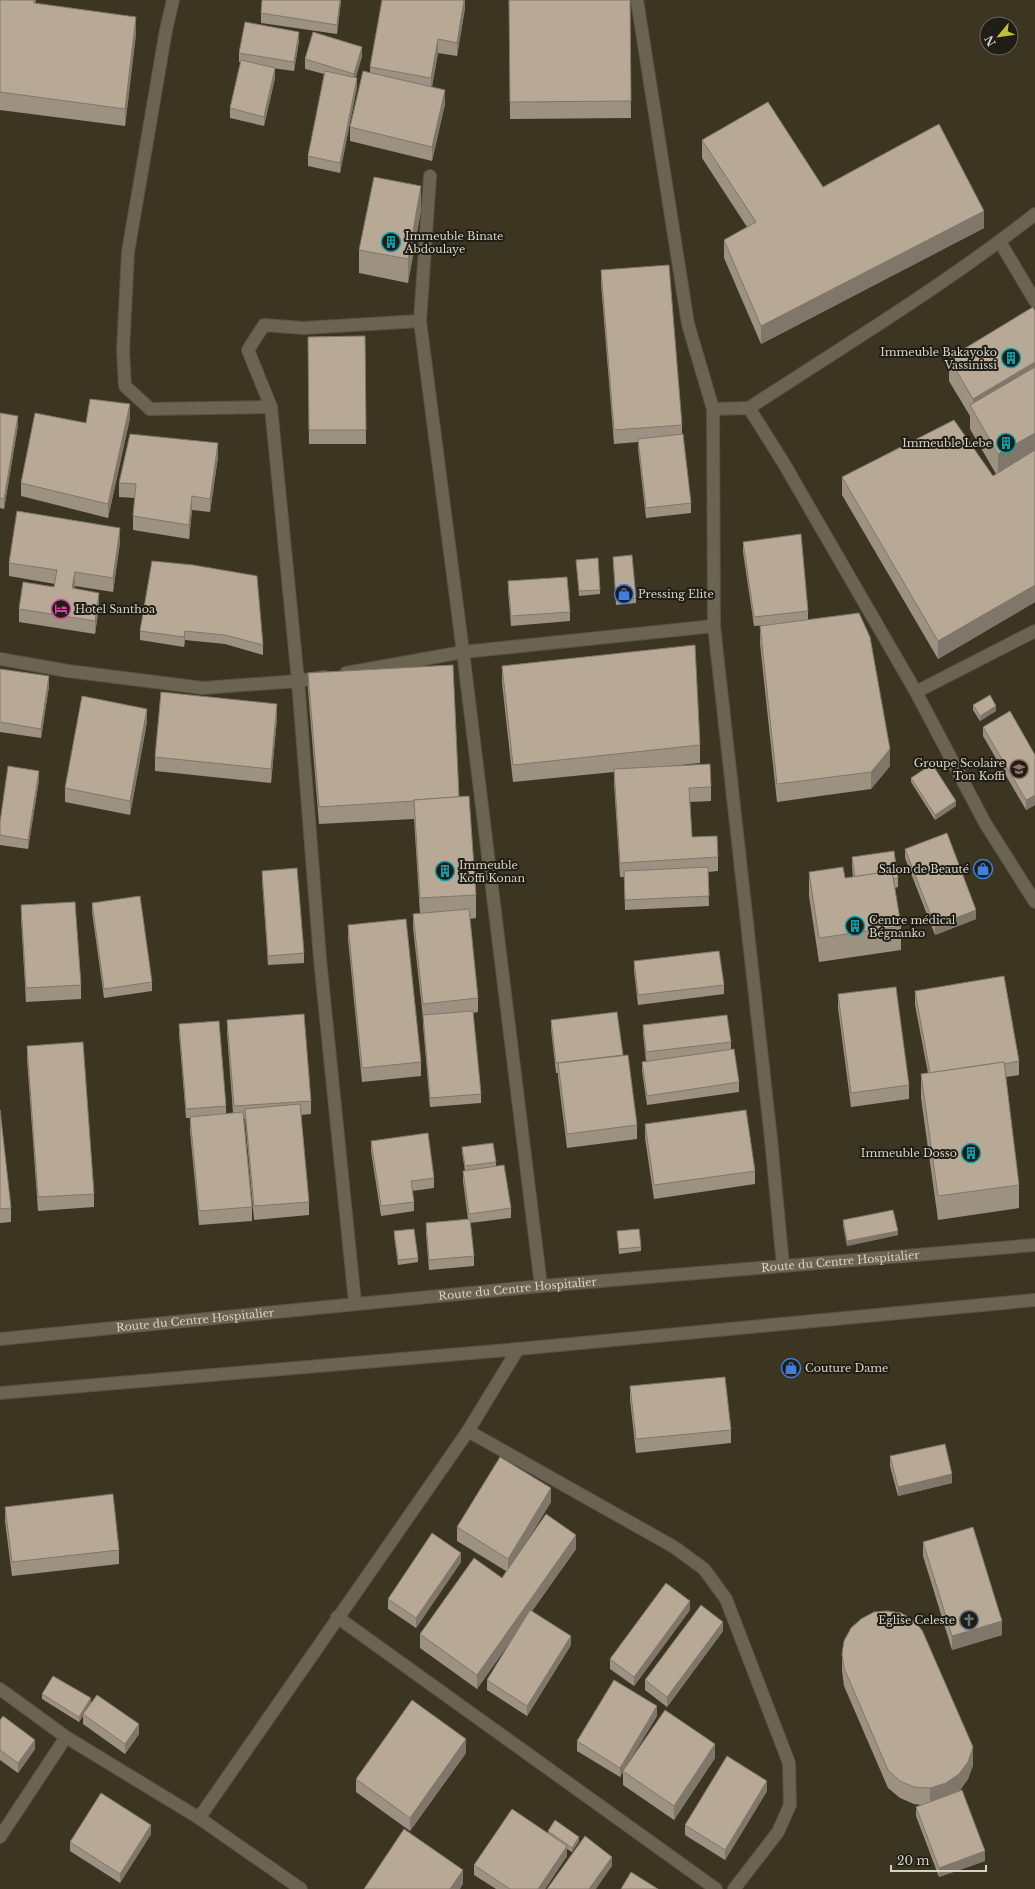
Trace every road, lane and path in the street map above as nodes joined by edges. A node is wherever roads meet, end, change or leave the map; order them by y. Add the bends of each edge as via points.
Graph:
1 (173, 0) edge
2 (637, 0) edge
3 (430, 176) dead end
4 (1035, 214) edge
5 (1000, 242) junction
6 (1035, 302) edge
7 (420, 321) junction
8 (271, 407) junction
9 (748, 408) junction
10 (713, 409) junction
11 (714, 626) junction
12 (1035, 631) edge
13 (463, 652) junction
14 (0, 659) edge
15 (298, 681) junction
16 (916, 692) junction
17 (1035, 902) edge
18 (1035, 1245) edge
19 (783, 1266) junction
20 (541, 1286) junction
21 (1035, 1300) edge
22 (355, 1303) junction
23 (0, 1339) edge
24 (518, 1349) junction
25 (0, 1393) edge
26 (468, 1431) junction
27 (337, 1618) junction
28 (0, 1689) edge
29 (66, 1737) junction
30 (199, 1818) junction
31 (0, 1836) edge
32 (300, 1889) edge
33 (716, 1889) edge
34 (734, 1889) edge

1 - 8 street via 164,38 128,252 123,351 125,386 150,409
2 - 10 street via 688,324
3 - 7 street
4 - 5 street
5 - 6 street
5 - 9 street
7 - 8 street via 303,328 264,325 248,350
7 - 13 street
8 - 15 street
9 - 10 street
9 - 16 street via 783,462
10 - 11 street
11 - 13 street
11 - 19 street
12 - 16 street
13 - 15 street
13 - 20 street
14 - 15 street via 68,671 203,688
15 - 22 street via 320,959
16 - 17 street via 985,823
18 - 19 street, Route du Centre Hospitalier
19 - 20 street, Route du Centre Hospitalier
20 - 22 street, Route du Centre Hospitalier
21 - 24 street
22 - 23 street, Route du Centre Hospitalier
24 - 25 street
24 - 26 street
26 - 27 street
26 - 34 street via 674,1547 704,1569 726,1599 789,1763 790,1805 778,1832
27 - 30 street
27 - 33 street
28 - 29 street
29 - 30 street
29 - 31 street
30 - 32 street

